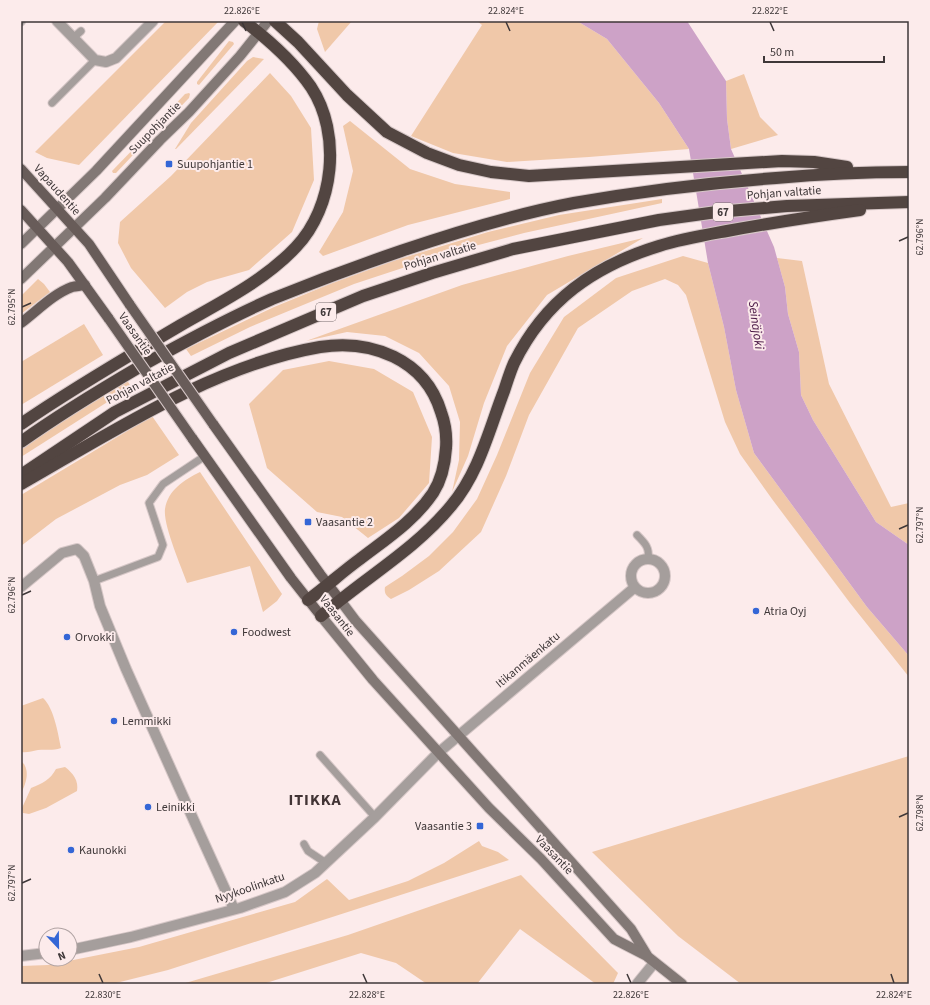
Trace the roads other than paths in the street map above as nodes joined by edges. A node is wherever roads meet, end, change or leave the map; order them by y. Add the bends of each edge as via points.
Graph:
1 (57, 21) edge
2 (153, 21) edge
3 (235, 21) edge
4 (244, 21) edge
5 (268, 21) edge
6 (275, 21) edge
7 (259, 32) junction
8 (95, 60) junction
9 (52, 103) dead end
10 (21, 169) edge
11 (872, 172) junction
12 (909, 172) edge
13 (909, 202) edge
14 (57, 208) junction
15 (21, 210) edge
16 (37, 228) junction
17 (74, 228) junction
18 (21, 244) edge
19 (54, 247) junction
20 (21, 279) edge
21 (84, 285) junction
22 (21, 323) edge
23 (21, 424) edge
24 (21, 442) edge
25 (205, 456) junction
26 (21, 475) edge
27 (21, 484) edge
28 (637, 535) dead end
29 (648, 559) junction
30 (94, 581) junction
31 (329, 585) junction
32 (21, 587) edge
33 (634, 588) junction
34 (308, 600) junction
35 (340, 600) junction
36 (321, 616) junction
37 (458, 736) junction
38 (438, 753) junction
39 (320, 755) dead end
40 (375, 817) junction
41 (304, 844) dead end
42 (326, 863) junction
43 (234, 909) junction
44 (78, 948) edge
45 (38, 954) edge
46 (21, 956) edge
47 (652, 960) junction
48 (637, 984) edge
49 (682, 984) edge

1 - 8 street via 77,35
2 - 8 street via 116,58 106,62
3 - 14 main road, Suupohjantie via 96,170
4 - 7 highway
5 - 7 main road, Suupohjantie
6 - 11 highway via 387,132 427,153 459,165 529,176 782,161 814,162
7 - 17 main road, Suupohjantie via 189,112
7 - 23 highway via 296,68 312,88 322,112 329,138 331,167 326,195 312,225 297,246 274,268 228,298 101,372
8 - 9 lane
10 - 14 main road, Vapaudentie
11 - 12 highway, Pohjan valtatie
11 - 24 highway, Pohjan valtatie via 724,182 657,190 573,204 494,222 427,242 342,271 270,300 190,338 102,389
13 - 26 highway, Pohjan valtatie / 67 via 787,206 659,220 513,249 432,272 363,296 229,353 115,412
13 - 35 highway via 691,238 624,259 590,276 550,308 532,333 514,364 483,451 468,482 452,505 432,527
14 - 16 main road, Suupohjantie
14 - 17 main road, Vapaudentie
15 - 16 main road
16 - 18 main road, Suupohjantie
16 - 19 main road
17 - 19 main road, Suupohjantie
17 - 31 main road, Vaasantie, bridge via 89,244 213,424
19 - 20 main road, Suupohjantie
19 - 21 main road, Vaasantie
21 - 22 main road via 62,292
21 - 25 main road, Vaasantie, bridge
25 - 30 lane via 163,484 150,503 163,545 158,557
25 - 34 main road, Vaasantie
27 - 31 highway via 145,413 212,380 248,366 283,354 322,347 353,345 381,351 405,362 426,381 438,400 447,439 444,469 434,492 418,513
28 - 29 lane via 647,546
29 - 33 street via 637,562 631,572 631,583
29 - 33 street via 654,560 665,573 663,584 650,594 644,594
30 - 32 street via 84,556 77,549 62,553
30 - 43 street via 100,606 126,669
31 - 34 highway
31 - 35 main road, Vaasantie
33 - 37 street, Itikanmäenkatu
34 - 36 main road, Vaasantie
35 - 36 highway
35 - 37 main road, Vaasantie
36 - 38 main road, Vaasantie
37 - 38 street, Itikanmäenkatu
37 - 47 main road, Vaasantie via 631,929
38 - 40 street, Nyykoolinkatu
38 - 47 main road, Vaasantie via 614,938
39 - 40 lane
40 - 42 street, Nyykoolinkatu
41 - 42 lane via 308,851
42 - 43 street, Nyykoolinkatu via 285,892
43 - 44 street, Nyykoolinkatu via 131,938
45 - 46 street
47 - 48 street
47 - 49 main road, Vaasantie

